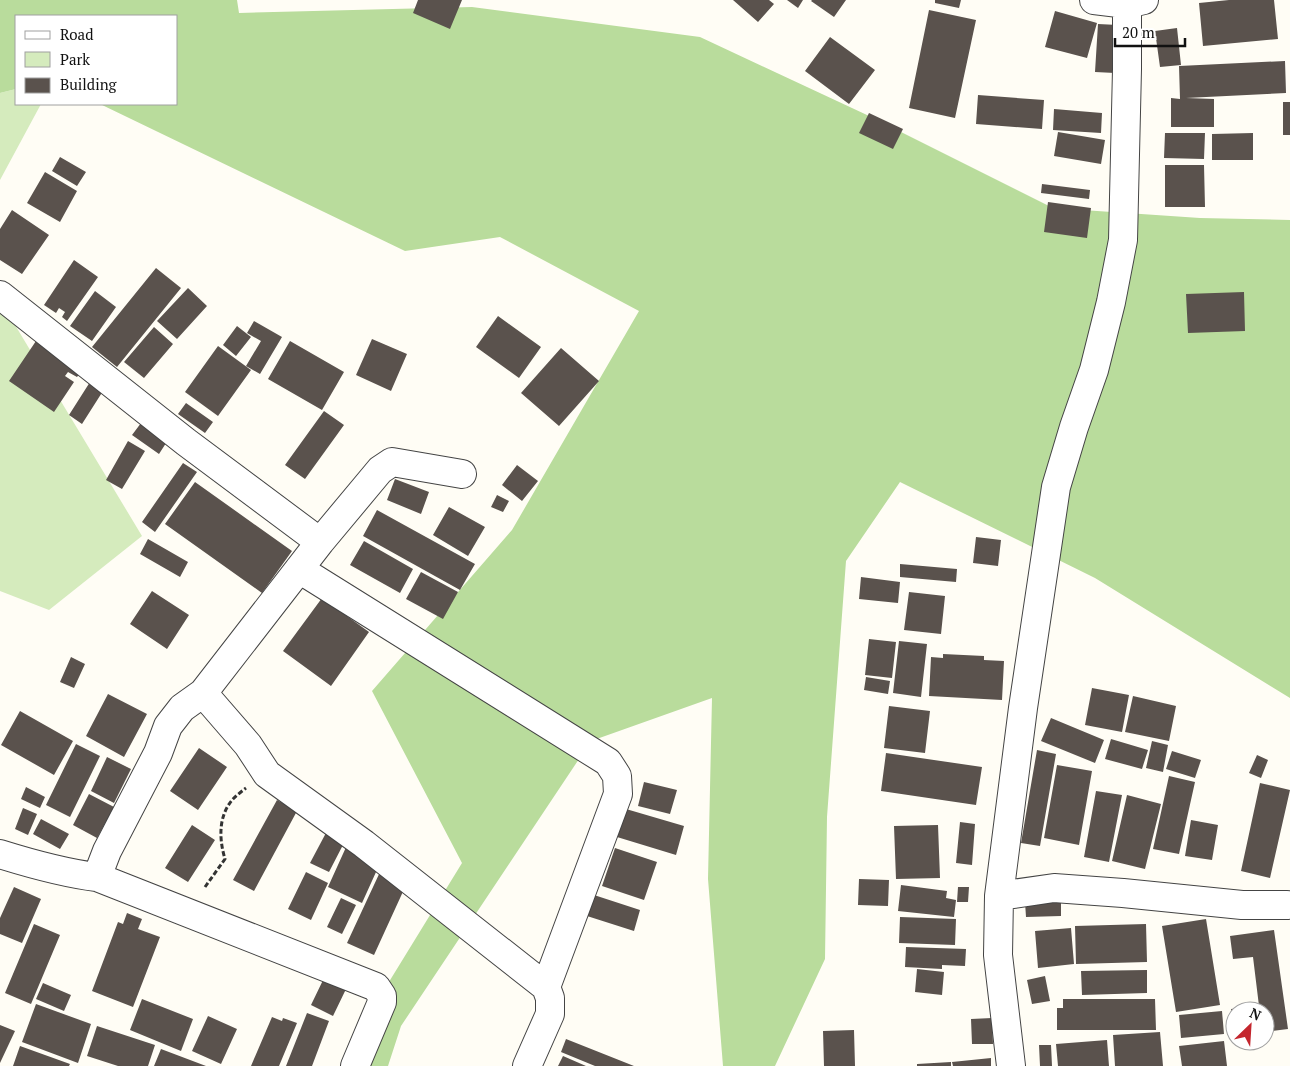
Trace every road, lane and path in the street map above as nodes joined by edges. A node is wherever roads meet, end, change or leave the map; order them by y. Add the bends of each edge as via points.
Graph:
1 (1094, 0) edge
2 (1133, 1) edge
3 (0, 295) edge
4 (462, 474) dead end
5 (320, 542) junction
6 (299, 569) junction
7 (203, 693) junction
8 (267, 774) junction
9 (0, 854) edge
10 (97, 877) junction
11 (205, 887) dead end
12 (999, 896) junction
13 (1287, 906) dead end
14 (546, 987) junction
15 (355, 1066) edge
16 (527, 1066) edge
17 (1011, 1066) edge

1 - 2 street
2 - 12 street via 1127,69 1123,240 1094,370 1056,487
3 - 5 street via 186,442
4 - 5 street via 392,462 380,470
5 - 6 street
6 - 7 street
6 - 14 street via 608,762 617,776 618,794
7 - 8 street via 248,745
7 - 10 street via 182,708 168,726
8 - 11 path via 233,799 224,814 220,830 225,860
8 - 14 street via 364,844
9 - 10 street
10 - 15 street via 376,987 382,1002
12 - 13 street via 1054,888
12 - 17 street via 998,955
14 - 16 street via 550,1014

